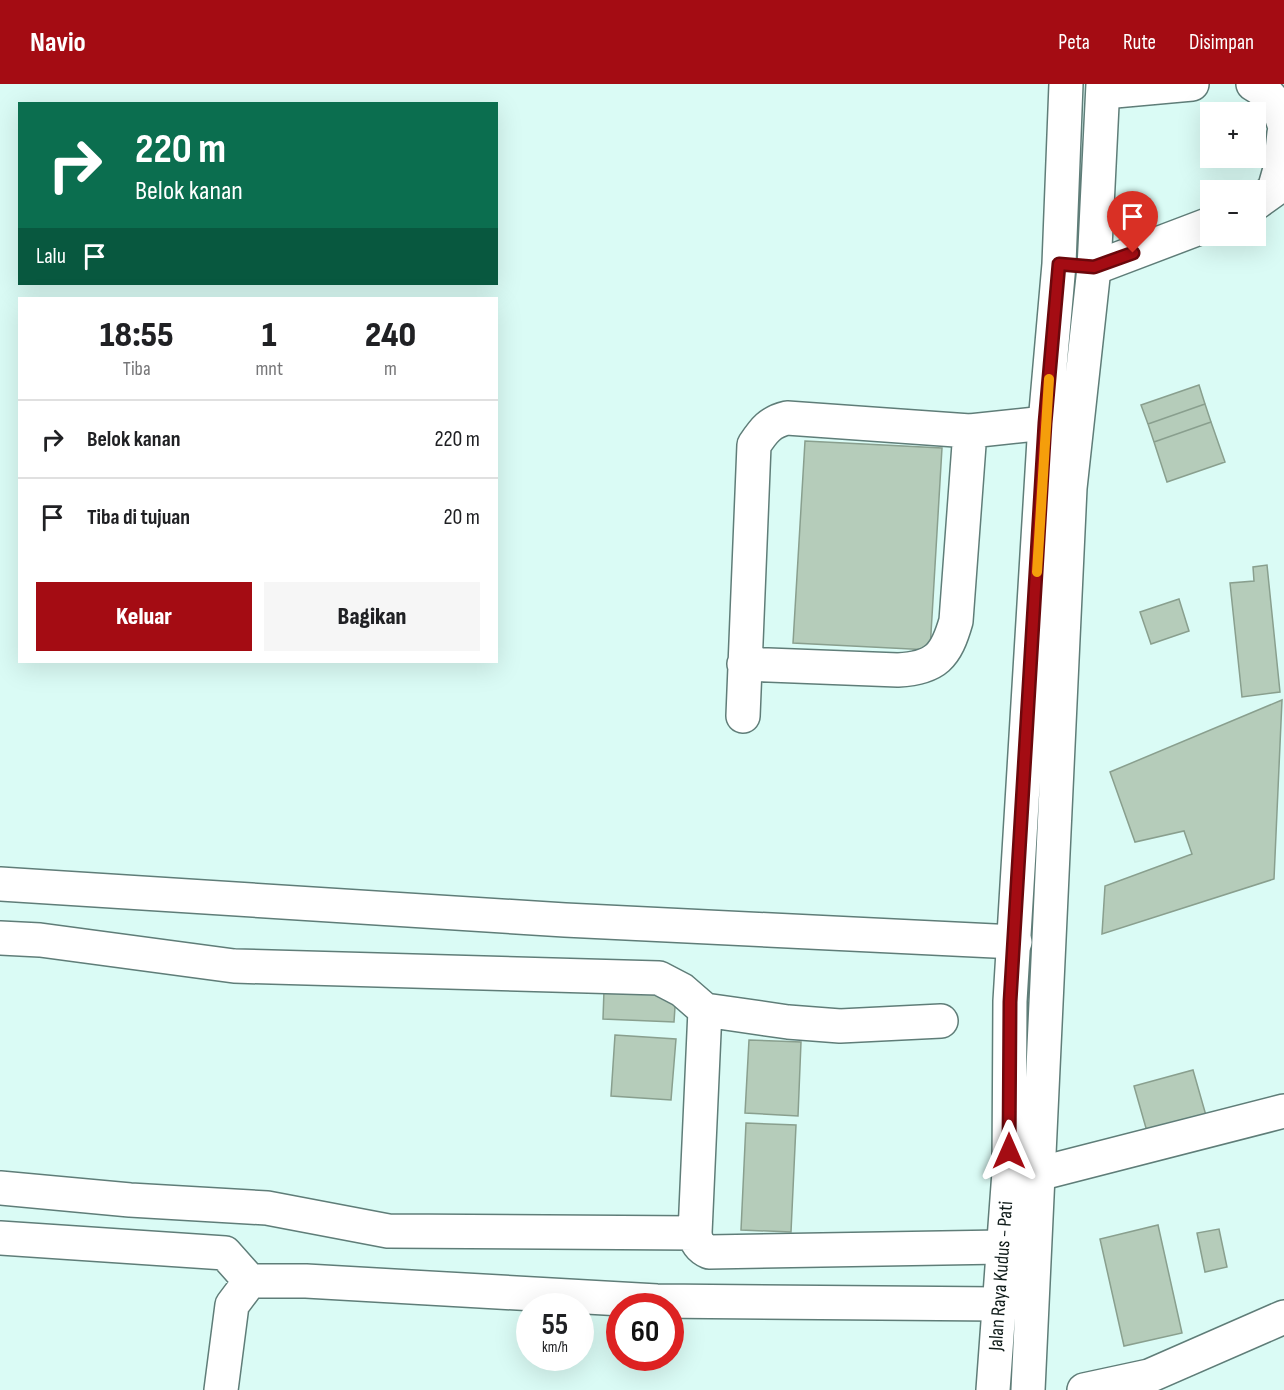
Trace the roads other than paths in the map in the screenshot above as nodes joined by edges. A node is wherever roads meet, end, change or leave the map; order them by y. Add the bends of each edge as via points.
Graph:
1 (1066, 84) edge
2 (1192, 84) edge
3 (1253, 84) edge
4 (1104, 88) edge
5 (1284, 124) edge
6 (1284, 133) edge
7 (1266, 196) edge
8 (1200, 228) edge
9 (1059, 264) junction
10 (1094, 267) junction
11 (1045, 423) junction
12 (970, 431) junction
13 (744, 664) junction
14 (743, 716) dead end
15 (0, 884) edge
16 (0, 938) edge
17 (1015, 942) junction
18 (705, 1010) junction
19 (941, 1021) dead end
20 (1284, 1111) edge
21 (1038, 1174) junction
22 (0, 1188) edge
23 (695, 1233) junction
24 (0, 1238) edge
25 (1002, 1247) junction
26 (250, 1281) junction
27 (998, 1304) junction
28 (1284, 1317) edge
29 (221, 1390) edge
30 (993, 1390) edge
31 (1028, 1390) edge
32 (1084, 1390) edge

1 - 9 street, Jalan Raya Kudus - Pati
2 - 4 street
3 - 5 street via 1267,92 1279,108
4 - 10 street
6 - 7 street via 1274,190
8 - 10 street
9 - 10 street
9 - 11 street, Jalan Raya Kudus - Pati
10 - 21 street via 1070,488
11 - 12 street
11 - 17 street, Jalan Raya Kudus - Pati
12 - 13 street via 956,621 949,644 938,659 920,669 898,670
12 - 13 street via 787,418 766,428 754,445
13 - 14 street
15 - 17 street via 565,920
16 - 18 street via 234,966 659,978 682,990
17 - 25 street, Jalan Raya Kudus - Pati via 1010,1002 1009,1172
18 - 19 street via 840,1026
18 - 23 street
20 - 21 street
21 - 31 street
22 - 23 street via 267,1208 388,1231
23 - 25 street via 698,1245 709,1252
24 - 26 street via 225,1253
25 - 27 street, Jalan Raya Kudus - Pati
26 - 27 street via 657,1301
26 - 29 street via 232,1305
27 - 30 street, Jalan Raya Kudus - Pati
28 - 32 street via 1149,1376

